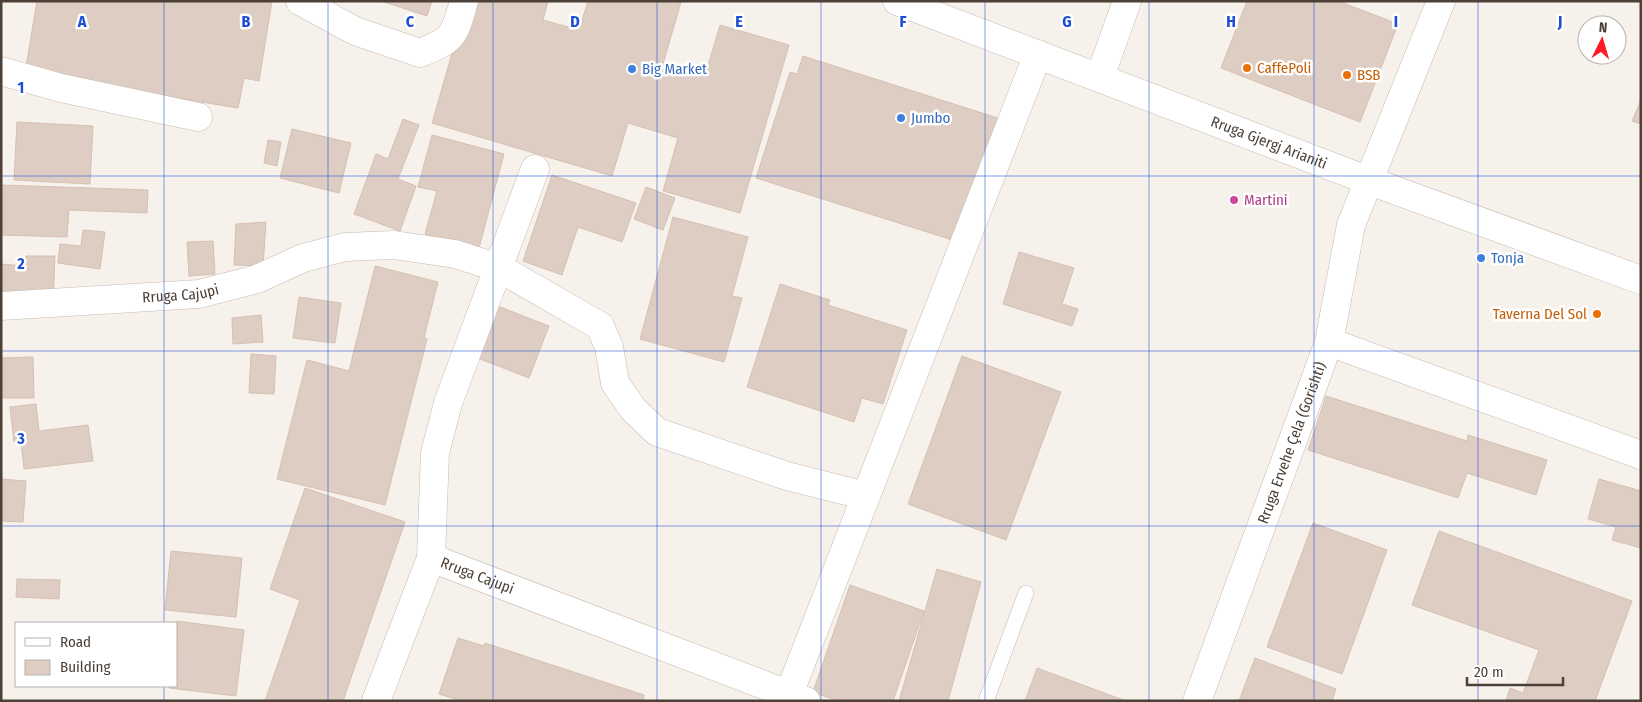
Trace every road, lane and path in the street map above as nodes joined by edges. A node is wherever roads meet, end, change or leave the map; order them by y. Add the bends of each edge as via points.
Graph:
1 (300, 1) edge
2 (464, 1) edge
3 (897, 1) edge
4 (1127, 1) edge
5 (1441, 1) edge
6 (1038, 54) junction
7 (1, 71) edge
8 (1100, 77) junction
9 (198, 117) dead end
10 (535, 169) dead end
11 (1367, 180) junction
12 (499, 268) junction
13 (1641, 280) edge
14 (1, 306) edge
15 (1329, 342) junction
16 (1641, 455) edge
17 (866, 496) junction
18 (430, 558) junction
19 (1026, 593) dead end
20 (798, 697) edge
21 (376, 701) edge
22 (986, 701) edge
23 (1197, 701) edge

1 - 2 street via 355,31 420,53 440,45 455,32
3 - 6 street, Rruga Gjergj Arianiti
4 - 8 street
5 - 11 street, Rruga Ervehe Çela (Gorishti)
6 - 8 street, Rruga Gjergj Arianiti
6 - 17 street
7 - 9 street via 61,88
8 - 11 street, Rruga Gjergj Arianiti
10 - 12 street, Rruga Cajupi
11 - 13 street, Rruga Gjergj Arianiti
11 - 15 street, Rruga Ervehe Çela (Gorishti) via 1351,225
12 - 14 street, Rruga Cajupi via 455,254 394,245 346,248 303,258 257,279 199,294
12 - 17 street, Rruga Cajupi via 600,326 609,347 615,383 633,409 657,432 787,476
12 - 18 street, Rruga Cajupi via 448,403 435,453
15 - 16 street
15 - 23 street, Rruga Ervehe Çela (Gorishti)
17 - 20 street
18 - 20 street, Rruga Cajupi
18 - 21 street
19 - 22 lane

